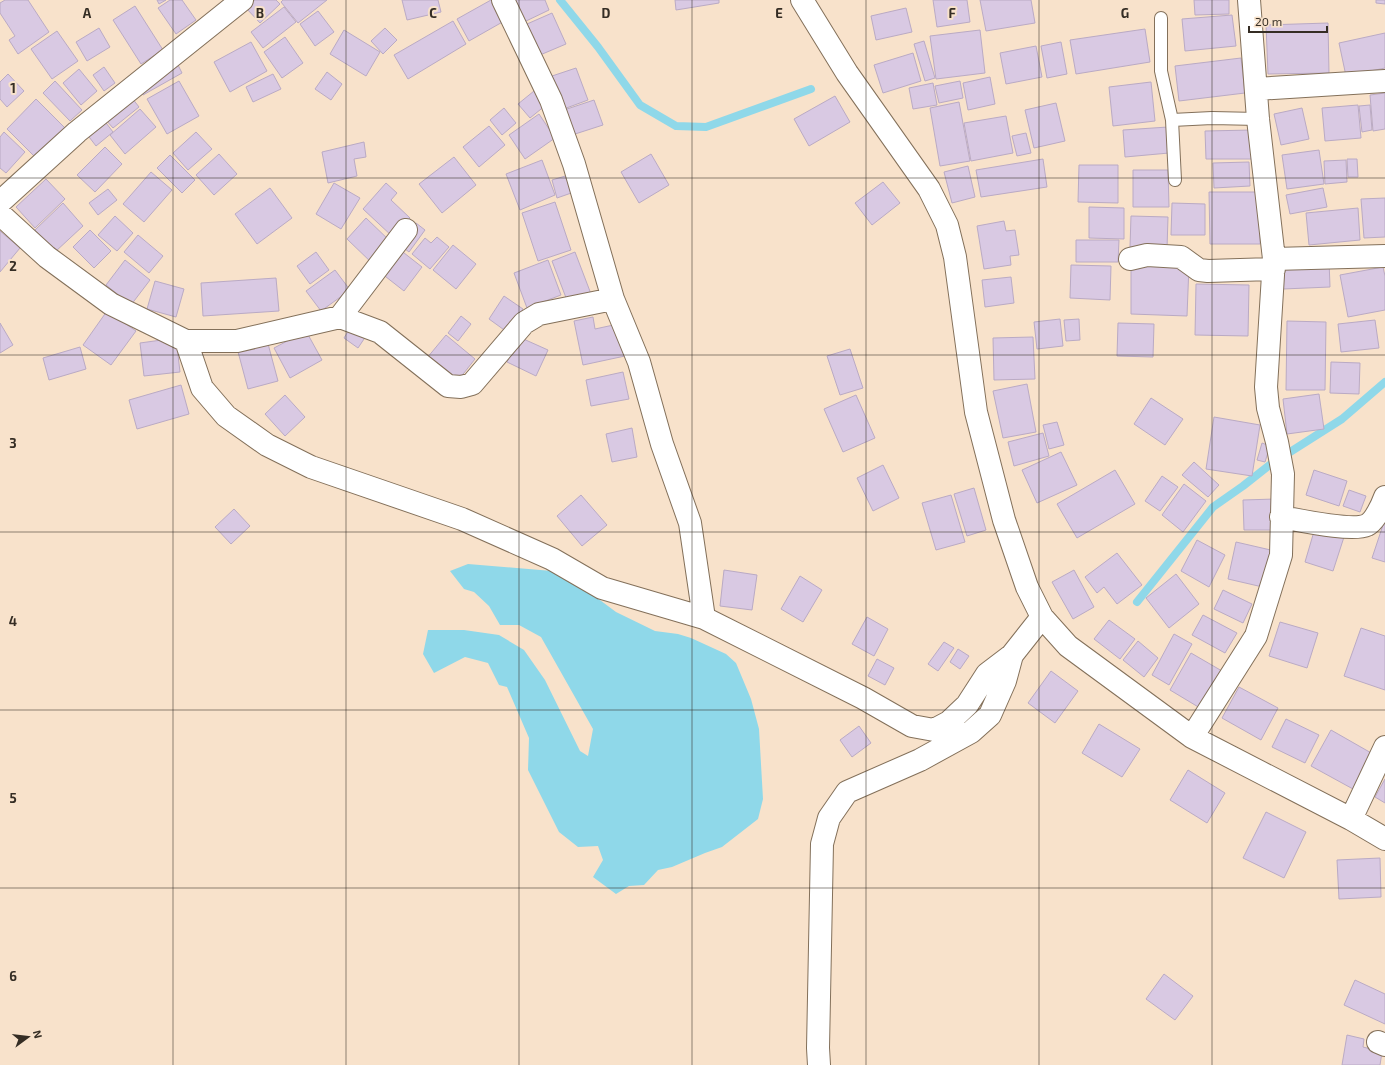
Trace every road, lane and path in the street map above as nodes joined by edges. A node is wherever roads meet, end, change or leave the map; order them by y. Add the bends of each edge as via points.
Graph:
1 (242, 0) edge
2 (503, 0) edge
3 (802, 0) edge
4 (1249, 0) edge
5 (1161, 18) dead end
6 (1385, 81) edge
7 (1256, 89) junction
8 (1258, 119) junction
9 (1172, 120) junction
10 (1175, 180) dead end
11 (0, 202) edge
12 (0, 214) edge
13 (406, 230) dead end
14 (1385, 256) edge
15 (1130, 259) dead end
16 (1274, 264) junction
17 (613, 299) junction
18 (340, 317) junction
19 (186, 341) junction
20 (1385, 497) edge
21 (1282, 517) junction
22 (1042, 617) junction
23 (704, 618) junction
24 (1012, 655) junction
25 (1192, 737) junction
26 (1385, 747) edge
27 (1351, 819) junction
28 (1385, 839) edge
29 (819, 1065) edge

1 - 11 street via 76,132
2 - 17 street via 551,100 574,164
3 - 22 street via 847,73 929,189 947,225 955,257 976,412 1004,520 1027,587
4 - 7 street
5 - 9 lane via 1161,71
6 - 7 street
7 - 8 street
8 - 9 lane
8 - 16 street
9 - 10 lane
12 - 19 street via 47,257 111,304
13 - 18 street
14 - 16 street
15 - 16 street via 1147,255 1181,257 1199,270 1208,271
16 - 21 street via 1266,387 1268,408 1278,442 1283,474
17 - 18 street via 539,314 524,324 472,384 461,387 448,386 380,332
17 - 23 street via 639,362 662,444 690,523
18 - 19 street via 237,341
19 - 23 street via 202,388 226,416 267,445 311,468 462,519 552,559 602,588
20 - 21 street via 1380,510 1368,525 1354,528
21 - 25 street via 1281,555 1256,636
22 - 24 street
22 - 25 street via 1068,646
23 - 24 street via 863,698 912,726 934,730 949,722 967,705 987,674
24 - 29 street via 1005,680 990,715 971,732 920,760 847,792 829,818 822,844
25 - 27 street
26 - 27 street
27 - 28 street

